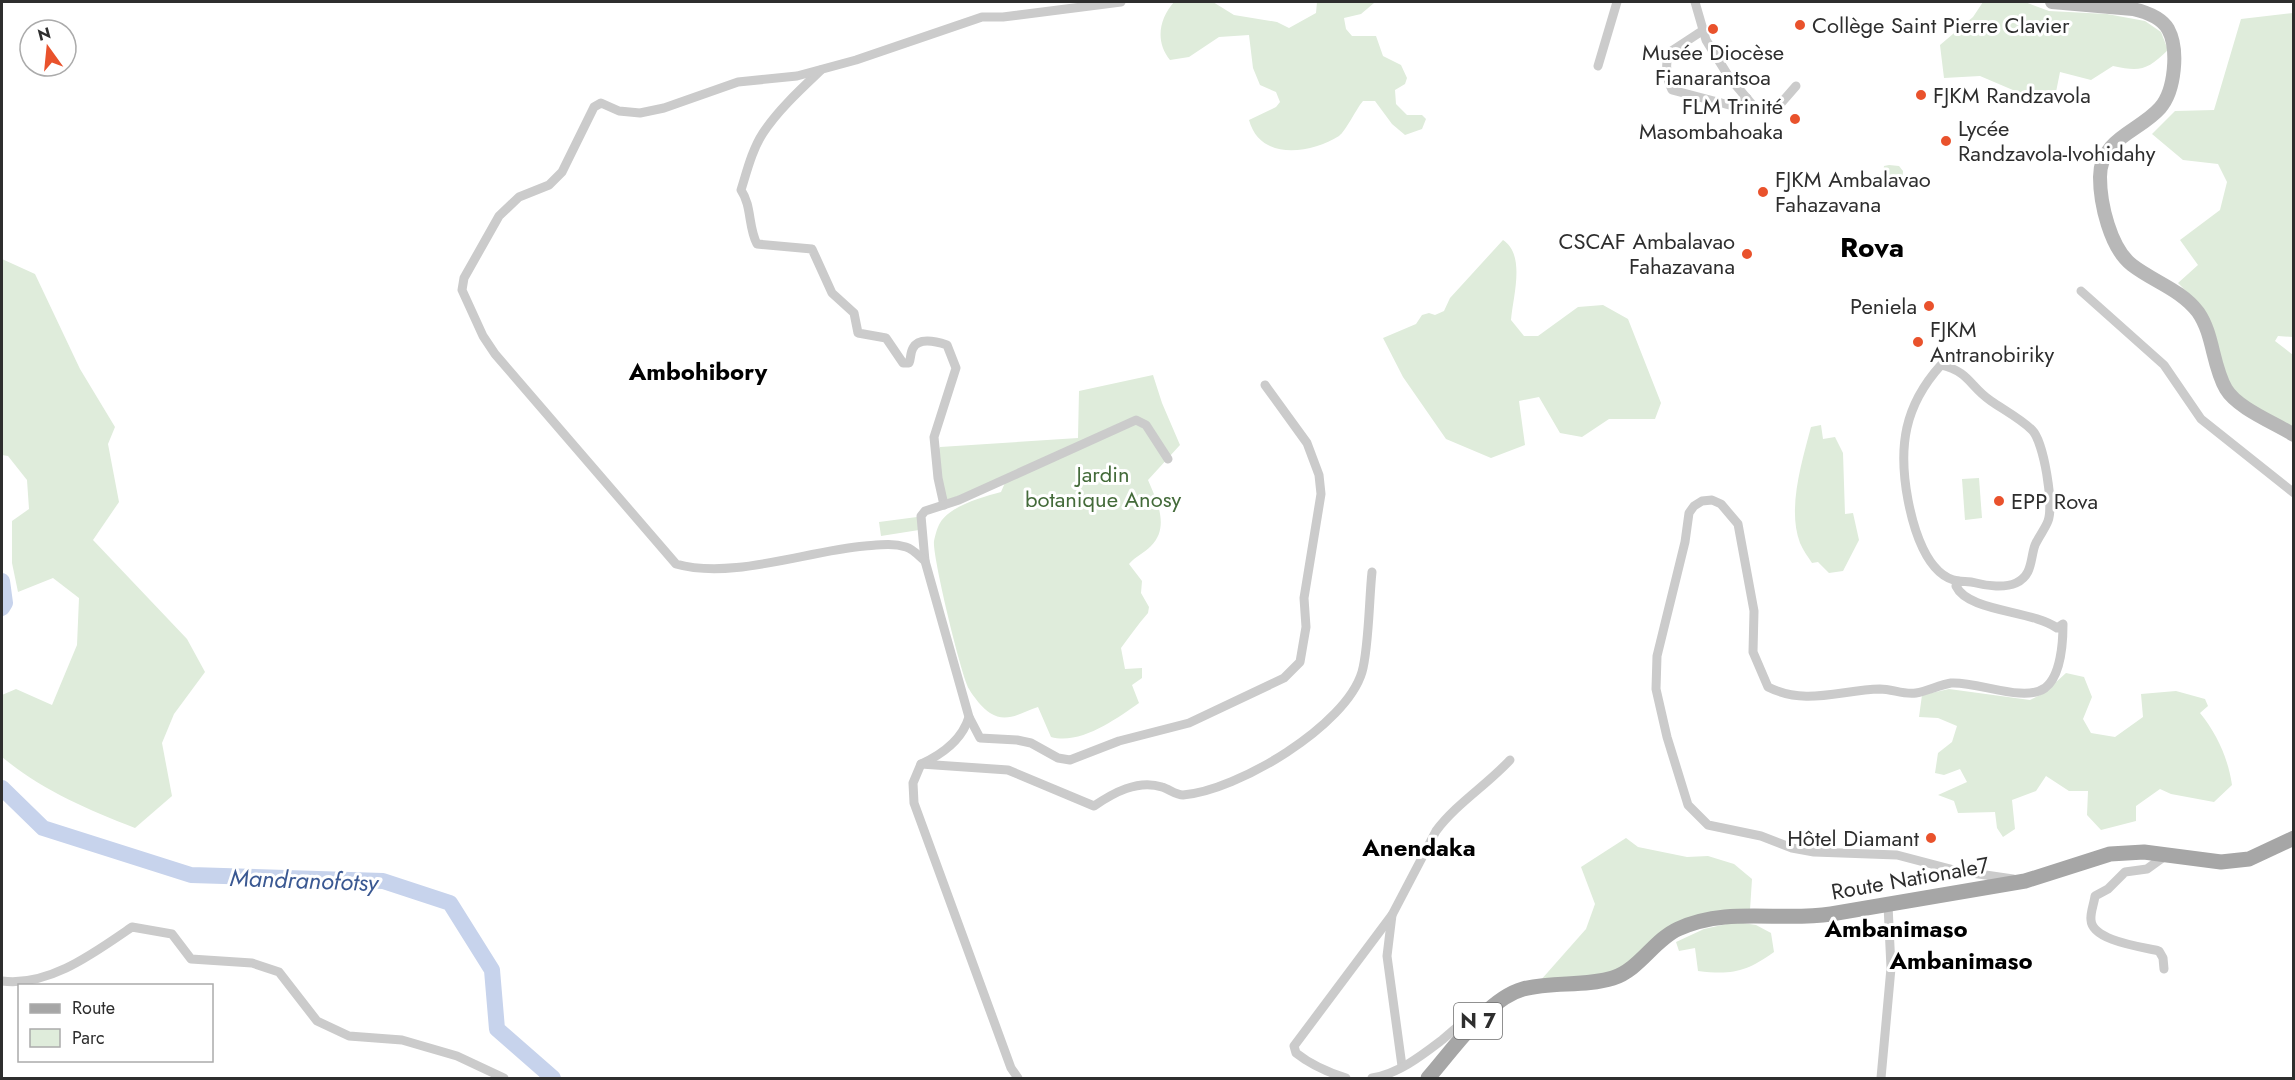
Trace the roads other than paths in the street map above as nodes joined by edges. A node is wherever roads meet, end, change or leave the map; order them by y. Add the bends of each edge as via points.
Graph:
1 (1121, 2) edge
2 (1617, 2) edge
3 (1695, 2) edge
4 (2052, 2) edge
5 (1702, 31) junction
6 (1598, 66) dead end
7 (822, 69) junction
8 (1796, 86) dead end
9 (1747, 98) junction
10 (2081, 291) dead end
11 (1265, 385) dead end
12 (2294, 435) edge
13 (1168, 459) dead end
14 (2294, 493) edge
15 (944, 505) junction
16 (925, 561) junction
17 (1372, 572) dead end
18 (1958, 581) junction
19 (969, 717) junction
20 (1510, 760) dead end
21 (921, 764) junction
22 (2294, 838) edge
23 (2165, 856) junction
24 (2025, 881) junction
25 (1888, 905) junction
26 (1392, 915) junction
27 (2164, 969) dead end
28 (2, 981) edge
29 (1483, 1016) junction
30 (1402, 1066) junction
31 (504, 1078) edge
32 (1018, 1078) edge
33 (1346, 1078) edge
34 (1372, 1078) edge
35 (1428, 1078) edge
36 (1881, 1078) edge

1 - 7 street via 1003,18 982,17
2 - 6 street
3 - 5 street
4 - 12 street via 2133,9 2146,12 2167,28 2174,65 2162,106 2115,141 2101,163 2102,196 2111,229 2120,252 2131,264 2182,295 2199,314 2227,391
5 - 9 street via 1729,77
5 - 9 street via 1667,57 1672,90 1733,106
7 - 15 street via 763,133 750,160 741,190 747,199 752,234 757,244 812,249 832,293 854,313 858,333 886,338 903,363 909,363 913,348 919,343 934,341 947,345 956,368 934,437
7 - 16 street via 797,76 738,82 640,113 619,111 601,103 594,107 562,172 549,184 519,197 499,216 464,278 462,290 495,354 676,564 694,569 744,566 892,544 909,548
8 - 9 street via 1775,110 1755,108
10 - 14 street via 2164,365 2201,419
11 - 19 street via 1307,443 1319,475 1321,494 1304,598 1306,627 1300,662 1293,671 1189,723 1119,741 1070,760 1024,741 980,738
13 - 15 street via 1146,425 1136,420
15 - 16 street via 921,516
16 - 19 street
17 - 21 street via 1362,672 1354,689 1335,715 1268,765 1181,795 1146,785 1114,792 1094,806 997,767
18 - 18 street via 1938,569 1919,538 1902,453 1912,413 1929,379 1941,365 1966,375 1982,395 2033,430 2043,447 2051,508 2034,548 2032,564 2017,583
18 - 24 street via 1958,591 1981,604 2047,621 2057,628 2063,624 2060,659 2053,680 2045,688 2026,694 1952,683 1917,693 1878,689 1833,696 1791,696 1768,687 1753,652 1754,611 1738,524 1721,504 1702,501 1689,513 1657,656 1656,689 1688,805 1708,825 1814,852 1897,855 1958,871
19 - 21 street via 965,730 942,754
20 - 26 street via 1445,819
21 - 32 street via 913,783 914,803 1011,1068
22 - 23 main road, Route Nationale7 / N 7 via 2249,859 2221,862
23 - 24 main road, Route Nationale7 / N 7 via 2132,851 2110,854
23 - 27 street via 2147,869 2125,872 2095,896 2091,920 2107,939 2159,951
24 - 25 main road, Route Nationale7 / N 7
25 - 29 main road, Route Nationale7 / N 7 via 1809,917 1744,914 1708,919 1664,936 1617,977 1597,983 1522,989 1502,998
25 - 36 street via 1891,968
26 - 30 street via 1386,956
26 - 33 street via 1294,1047 1296,1053 1325,1072
28 - 31 street via 17,983 52,975 132,927 172,934 191,959 252,963 279,972 317,1021 349,1036 402,1040 457,1056
29 - 30 street via 1466,1021 1422,1056
29 - 35 main road, N 7
30 - 34 street

